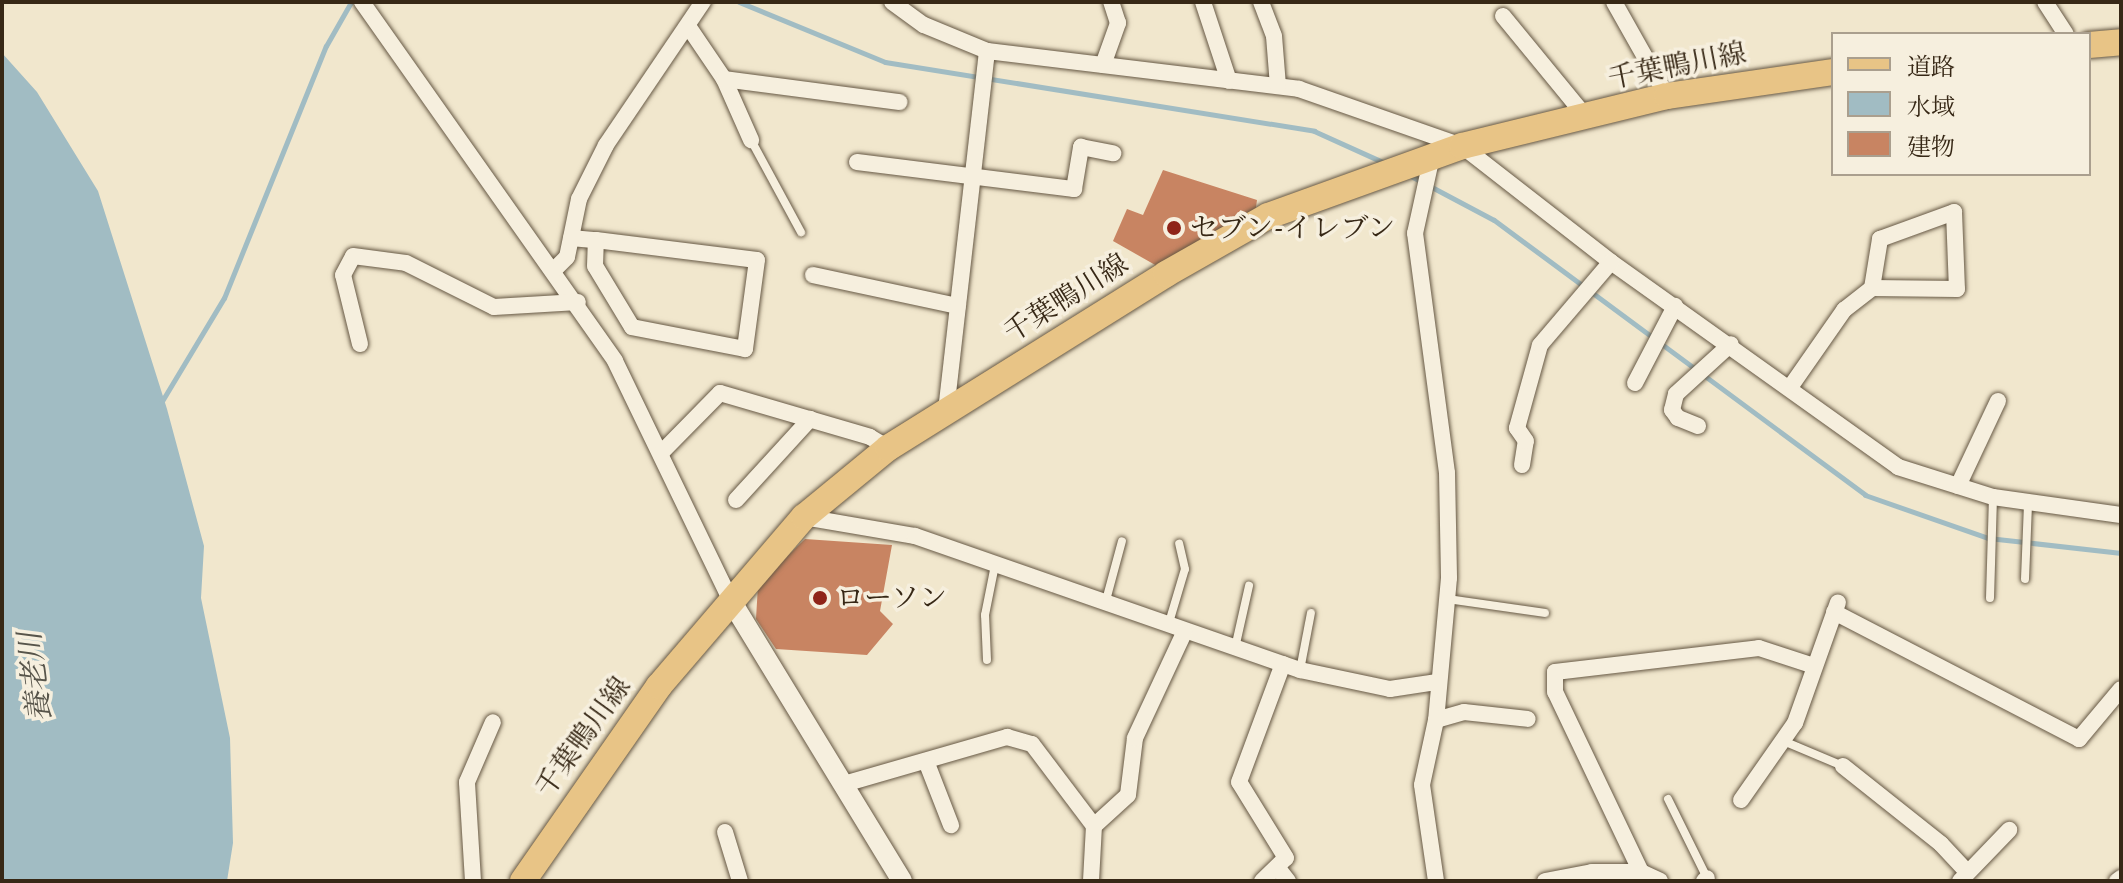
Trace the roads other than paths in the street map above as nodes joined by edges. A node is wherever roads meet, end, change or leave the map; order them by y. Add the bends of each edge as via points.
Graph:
1 (362, 2) edge
2 (703, 2) edge
3 (1111, 2) edge
4 (1203, 2) edge
5 (1261, 2) edge
6 (1614, 2) edge
7 (2045, 2) edge
8 (899, 4) edge
9 (1503, 16) dead end
10 (688, 26) junction
11 (2065, 32) edge
12 (2121, 42) edge
13 (2091, 45) edge
14 (987, 51) junction
15 (1103, 65) junction
16 (1831, 72) edge
17 (724, 79) junction
18 (1229, 81) junction
19 (1278, 86) junction
20 (1667, 96) junction
21 (899, 102) dead end
22 (1586, 117) junction
23 (751, 140) joint
24 (1462, 146) junction
25 (1113, 153) dead end
26 (1432, 156) junction
27 (857, 162) dead end
28 (972, 176) junction
29 (801, 232) dead end
30 (571, 238) junction
31 (596, 240) junction
32 (1611, 262) junction
33 (555, 269) junction
34 (813, 275) dead end
35 (1872, 288) junction
36 (578, 302) junction
37 (958, 306) junction
38 (1675, 306) junction
39 (360, 344) dead end
40 (1731, 344) junction
41 (1635, 383) dead end
42 (1791, 386) junction
43 (1998, 401) dead end
44 (946, 411) junction
45 (810, 419) junction
46 (1698, 426) dead end
47 (888, 448) junction
48 (661, 453) junction
49 (1522, 465) dead end
50 (1958, 486) junction
51 (1993, 497) junction
52 (736, 500) dead end
53 (2028, 504) junction
54 (2121, 515) edge
55 (804, 517) junction
56 (1122, 541) dead end
57 (1179, 544) dead end
58 (995, 565) junction
59 (2025, 579) dead end
60 (1249, 586) dead end
61 (1990, 598) dead end
62 (730, 599) junction
63 (1447, 599) junction
64 (1105, 605) junction
65 (1311, 613) dead end
66 (1545, 613) dead end
67 (1167, 627) junction
68 (1184, 633) junction
69 (1234, 649) junction
70 (987, 660) dead end
71 (1283, 664) junction
72 (1814, 666) junction
73 (1300, 670) junction
74 (1437, 682) junction
75 (2121, 689) edge
76 (1528, 719) dead end
77 (1436, 720) junction
78 (493, 722) dead end
79 (1780, 739) junction
80 (926, 761) junction
81 (1843, 766) joint
82 (844, 784) junction
83 (1668, 799) dead end
84 (1741, 800) dead end
85 (951, 825) dead end
86 (1094, 826) junction
87 (2009, 830) dead end
88 (725, 832) dead end
89 (1277, 867) junction
90 (1641, 872) junction
91 (1617, 876) edge
92 (1963, 876) edge
93 (1705, 879) edge
94 (473, 881) edge
95 (524, 881) edge
96 (740, 881) edge
97 (902, 881) edge
98 (1091, 881) edge
99 (1262, 881) edge
100 (1288, 881) edge
101 (1436, 881) edge
102 (1545, 881) edge
103 (1660, 881) edge

1 - 33 street
2 - 10 street
3 - 15 street via 1118,23
4 - 18 street
5 - 19 street via 1274,36
6 - 20 street
7 - 11 street
8 - 14 street
9 - 22 street
10 - 17 street
10 - 30 street via 606,145 579,199
12 - 13 main road
14 - 15 street
14 - 28 street
15 - 18 street
16 - 20 main road, 千葉鴨川線
17 - 21 street
17 - 23 street
18 - 19 street
19 - 24 street
20 - 22 main road, 千葉鴨川線
22 - 24 main road, 千葉鴨川線
23 - 29 lane
24 - 26 main road, 千葉鴨川線
24 - 32 street
25 - 28 street via 1081,147 1074,189
26 - 44 main road, 千葉鴨川線 via 1268,216
26 - 63 street via 1415,233 1447,473
27 - 28 street
28 - 37 street
30 - 31 street
30 - 33 street via 567,257
31 - 31 street via 757,260 745,349 632,327 595,266
32 - 38 street
32 - 49 street via 1540,345 1517,428 1526,441
33 - 36 street
34 - 37 street
35 - 35 street via 1880,239 1954,212 1957,289
35 - 42 street via 1844,310
36 - 39 street via 494,307 406,263 353,256 343,275
36 - 48 street
37 - 44 street
38 - 40 street
38 - 41 street
40 - 42 street
40 - 46 street via 1676,394 1672,410
42 - 50 street via 1898,467
43 - 50 street
44 - 47 main road, 千葉鴨川線
45 - 47 street
45 - 48 street via 720,393
45 - 52 street
47 - 55 main road, 千葉鴨川線
48 - 62 street
50 - 51 street
51 - 53 street
51 - 61 lane
53 - 54 street
53 - 59 lane
55 - 58 street via 915,536
55 - 62 main road, 千葉鴨川線
56 - 64 lane
57 - 67 lane via 1185,569
58 - 64 street
58 - 70 lane via 985,615
60 - 69 lane
62 - 82 street
62 - 95 main road, 千葉鴨川線 via 563,817
63 - 66 lane
63 - 74 street
64 - 67 street
65 - 73 lane
67 - 68 street
68 - 69 street
68 - 86 street via 1135,738 1128,795
69 - 71 street
71 - 73 street
71 - 89 street via 1239,782 1286,858
72 - 75 street via 1836,607 2079,739
72 - 79 street via 1795,723
72 - 90 street via 1759,648 1555,672 1555,692
73 - 74 street via 1390,689
74 - 77 street
76 - 77 street via 1464,712
77 - 101 street via 1422,785
78 - 94 street via 467,782
79 - 81 lane
79 - 84 street
80 - 82 street
80 - 85 street
80 - 86 street via 1000,738 1032,744
81 - 92 street via 1941,844
82 - 97 street
83 - 93 lane
86 - 98 street
87 - 92 street
88 - 96 street
89 - 99 street
89 - 100 street
90 - 91 street
90 - 103 street
91 - 102 street

